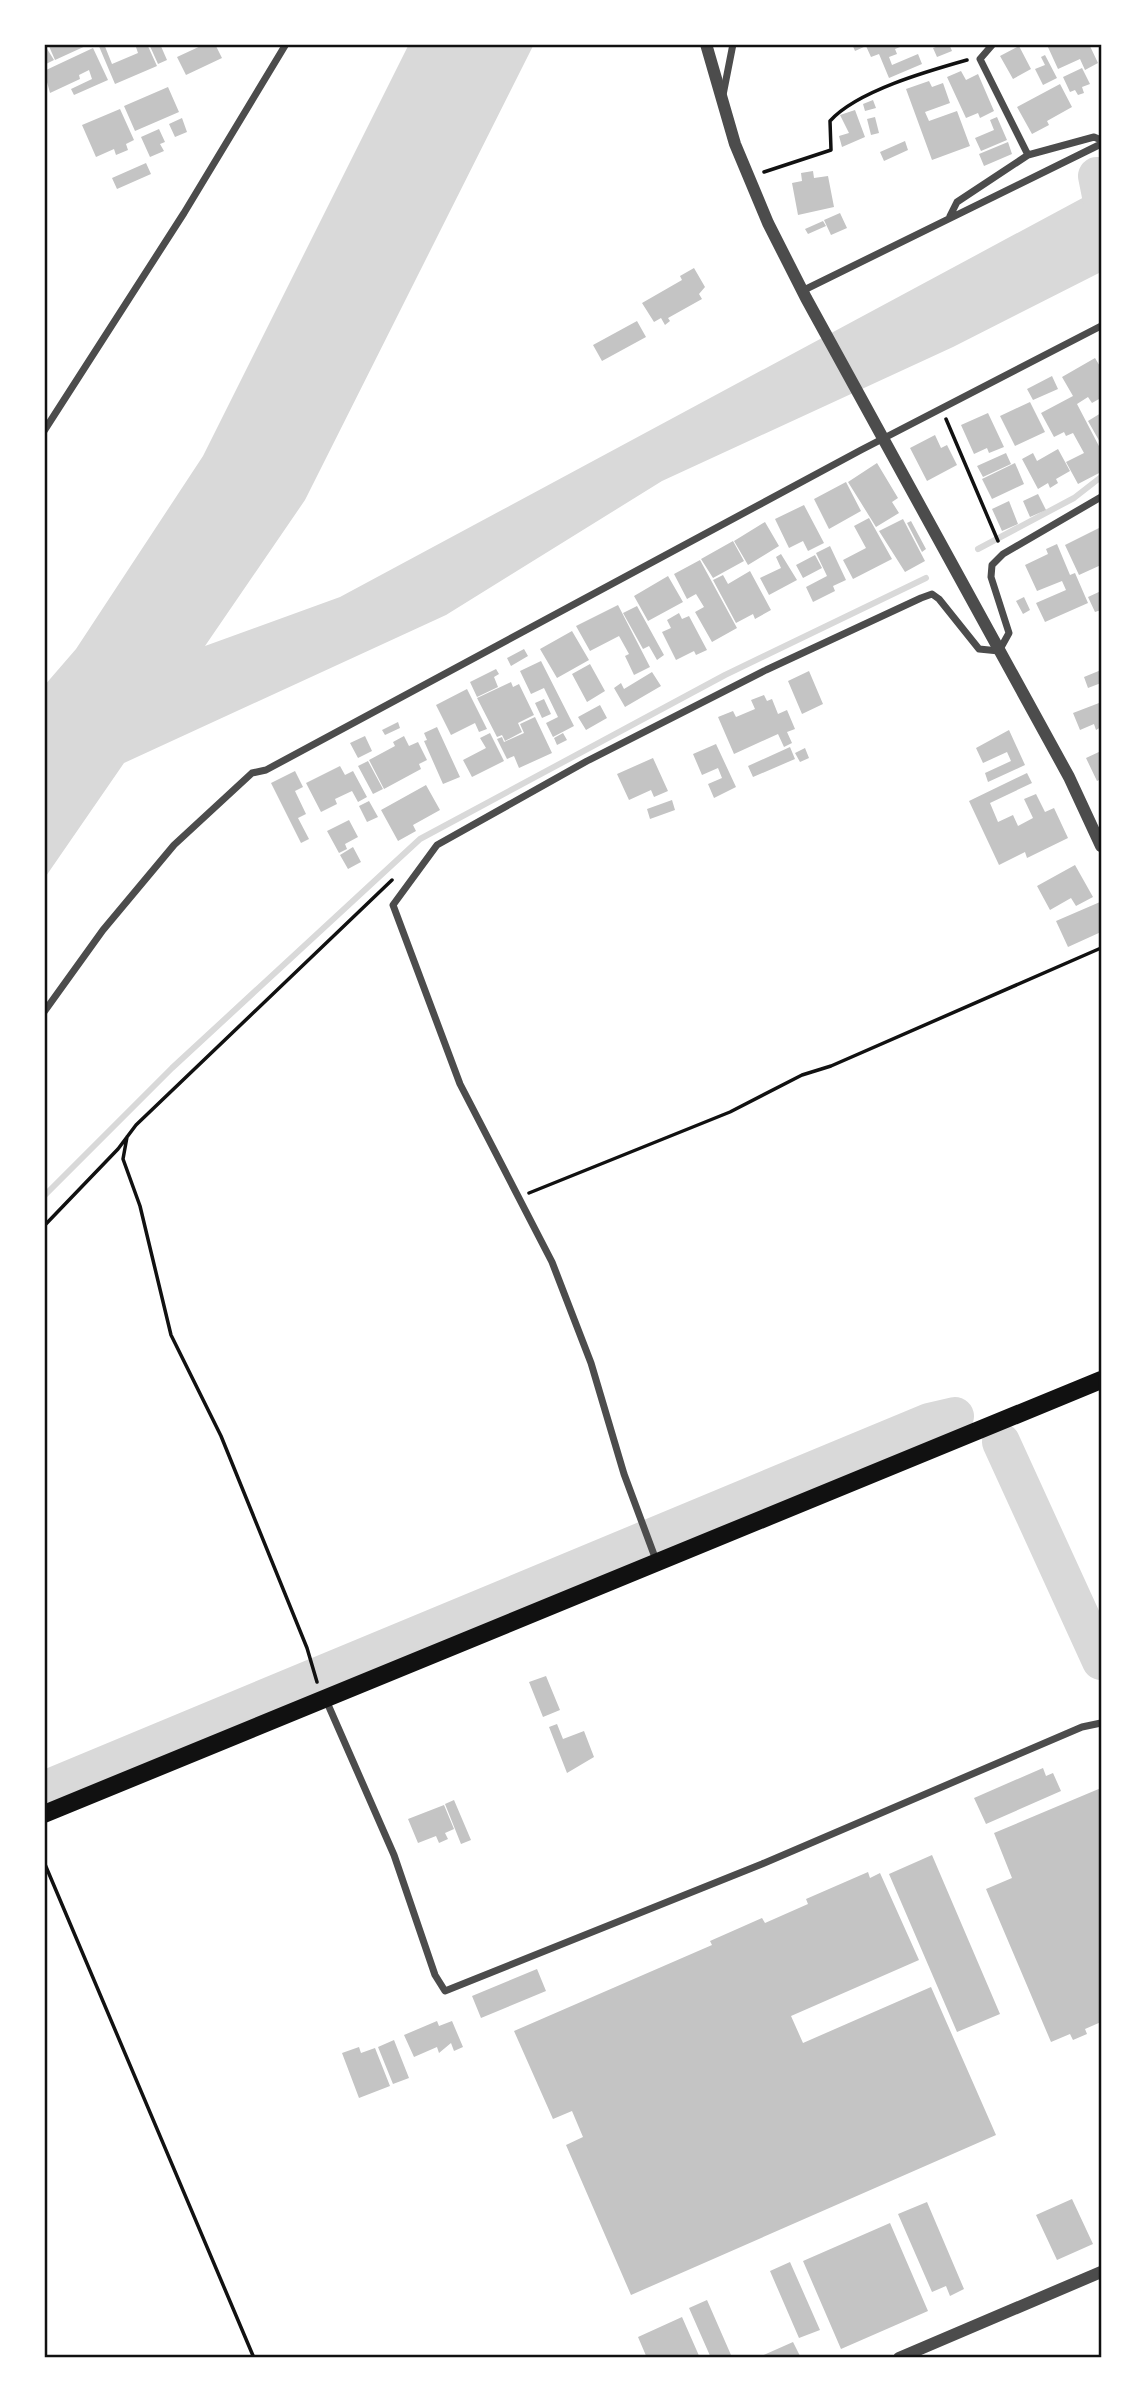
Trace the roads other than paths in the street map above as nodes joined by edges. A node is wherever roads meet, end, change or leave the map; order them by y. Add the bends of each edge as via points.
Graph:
1 (286, 44) edge
2 (706, 44) edge
3 (733, 44) edge
4 (993, 44) edge
5 (722, 99) junction
6 (1101, 142) edge
7 (1028, 155) junction
8 (950, 217) junction
9 (804, 295) junction
10 (1101, 326) edge
11 (44, 431) edge
12 (882, 436) junction
13 (1101, 497) edge
14 (999, 650) junction
15 (1101, 846) edge
16 (44, 1012) edge
17 (1101, 1380) edge
18 (656, 1561) junction
19 (325, 1698) junction
20 (1101, 1723) edge
21 (44, 1814) edge
22 (1101, 2272) edge
23 (899, 2358) edge

1 - 11 street
2 - 5 street
3 - 5 street
4 - 7 street via 981,59
5 - 9 street via 768,223
6 - 7 street via 1094,136
6 - 8 street
7 - 8 street via 957,202
8 - 9 street
9 - 12 street
10 - 12 street
12 - 14 street
12 - 16 street via 267,770 252,773 174,845 103,930
13 - 14 street via 1003,554 992,565 991,577 1009,633
14 - 15 street
14 - 18 street via 979,649 939,599 932,594 921,598 587,761 437,845 393,905 460,1084 552,1262 591,1363
17 - 18 main road
18 - 19 main road
19 - 20 street via 394,1855 445,1992 762,1864 1082,1727
19 - 21 main road
22 - 23 street

